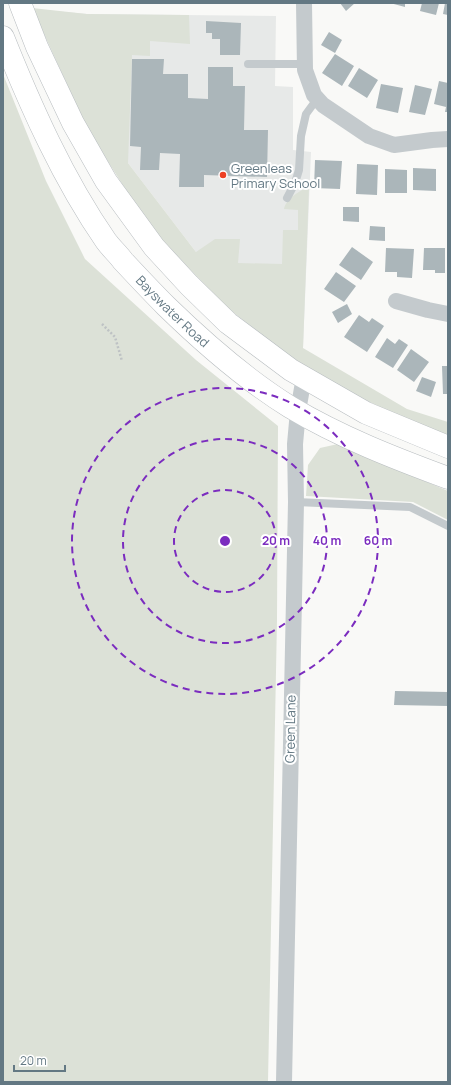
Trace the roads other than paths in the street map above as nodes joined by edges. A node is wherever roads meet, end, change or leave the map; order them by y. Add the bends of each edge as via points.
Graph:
1 (20, 3) edge
2 (304, 3) edge
3 (3, 37) edge
4 (248, 64) dead end
5 (305, 64) junction
6 (317, 99) junction
7 (448, 139) edge
8 (287, 198) dead end
9 (396, 301) dead end
10 (448, 314) edge
11 (304, 377) junction
12 (298, 411) junction
13 (448, 447) edge
14 (448, 478) edge
15 (296, 502) junction
16 (448, 526) edge
17 (284, 1082) edge

1 - 11 main road via 73,123 106,182 154,247 228,323
2 - 5 street
3 - 12 main road, Bayswater Road via 50,144 76,193 107,242 144,285 185,325 244,376
4 - 5 lane
5 - 6 street
6 - 7 street via 369,136 394,145
6 - 8 lane via 306,114 298,170
9 - 10 street
11 - 12 street, Green Lane
11 - 13 main road via 366,413
12 - 14 main road, Bayswater Road via 351,439
12 - 15 street, Green Lane via 295,444
15 - 16 lane via 410,506
15 - 17 street, Green Lane

